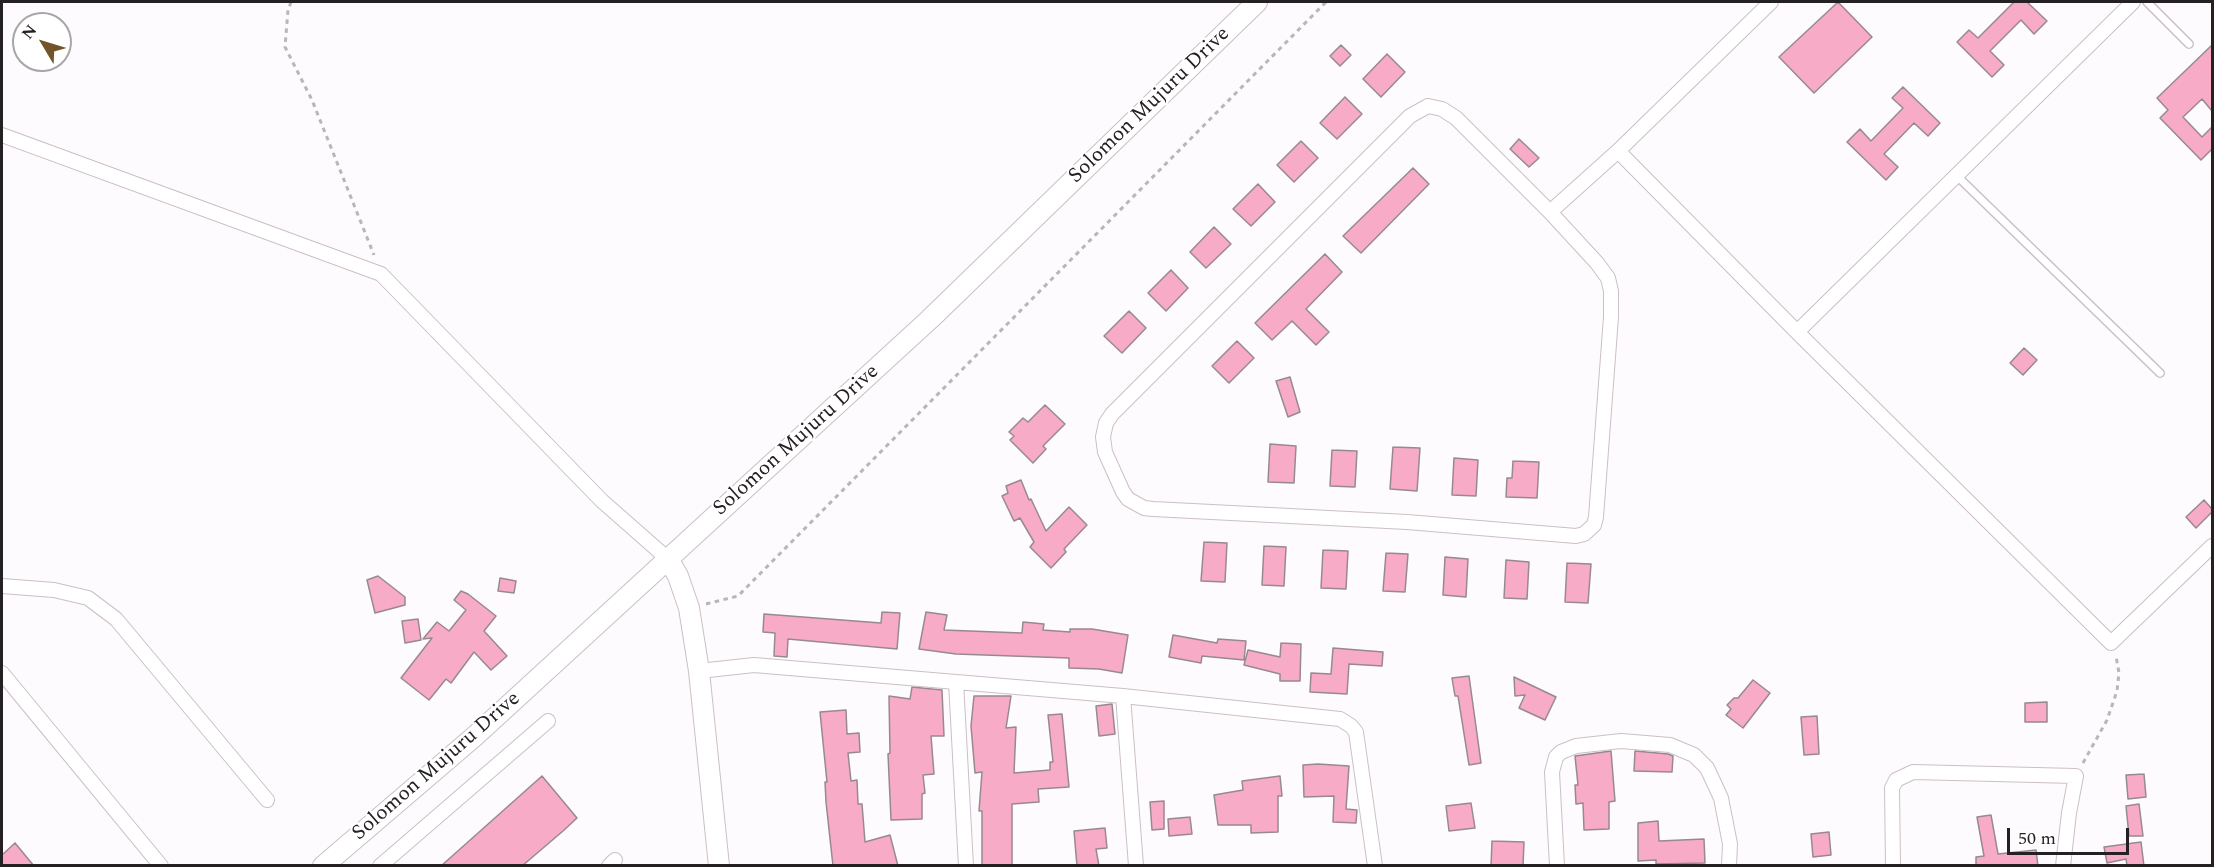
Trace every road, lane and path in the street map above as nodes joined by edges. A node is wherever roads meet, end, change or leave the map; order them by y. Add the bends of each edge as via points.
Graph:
1 (291, 2) edge
2 (1257, 2) edge
3 (1326, 2) edge
4 (1771, 2) edge
5 (2133, 2) edge
6 (2147, 2) edge
7 (2189, 44) dead end
8 (2, 135) edge
9 (1618, 151) junction
10 (1956, 175) junction
11 (1550, 212) junction
12 (381, 274) junction
13 (1797, 332) junction
14 (2160, 373) dead end
15 (2212, 546) edge
16 (668, 559) junction
17 (2, 586) edge
18 (689, 608) junction
19 (2111, 643) junction
20 (699, 671) junction
21 (2, 673) edge
22 (956, 682) junction
23 (1123, 696) junction
24 (548, 721) dead end
25 (2076, 776) junction
26 (267, 800) dead end
27 (161, 866) edge
28 (323, 866) edge
29 (380, 866) edge
30 (719, 866) edge
31 (966, 866) edge
32 (1136, 866) edge
33 (1375, 866) edge
34 (1557, 866) edge
35 (1729, 866) edge
36 (1893, 866) edge
37 (2063, 866) edge

1 - 12 path via 285,47 312,100
2 - 16 street, Solomon Mujuru Drive via 930,319
3 - 18 path via 738,596
4 - 9 street
5 - 10 street
6 - 7 lane
8 - 12 street
9 - 11 street
9 - 13 street
10 - 13 street
10 - 14 lane
11 - 11 street via 1456,118 1435,107 1419,109 1112,414 1106,423 1104,445 1123,492 1135,504 1153,509 1584,534 1596,517 1611,291 1608,278 1597,263
12 - 16 street via 602,501
13 - 19 street
15 - 19 street
16 - 18 street
16 - 28 street, Solomon Mujuru Drive via 475,736
17 - 26 street via 54,590 88,598 116,619
18 - 20 street
19 - 25 path via 2119,673 2117,691 2107,720
20 - 22 street via 754,665
20 - 30 street
21 - 27 street
22 - 23 street
22 - 31 street
23 - 32 street
23 - 33 street via 1340,718 1356,732
24 - 29 street
25 - 36 street via 1913,772 1903,775 1892,788
25 - 37 street
34 - 35 street via 1552,765 1556,757 1568,749 1621,741 1670,745 1694,755 1707,768 1722,807 1730,844

